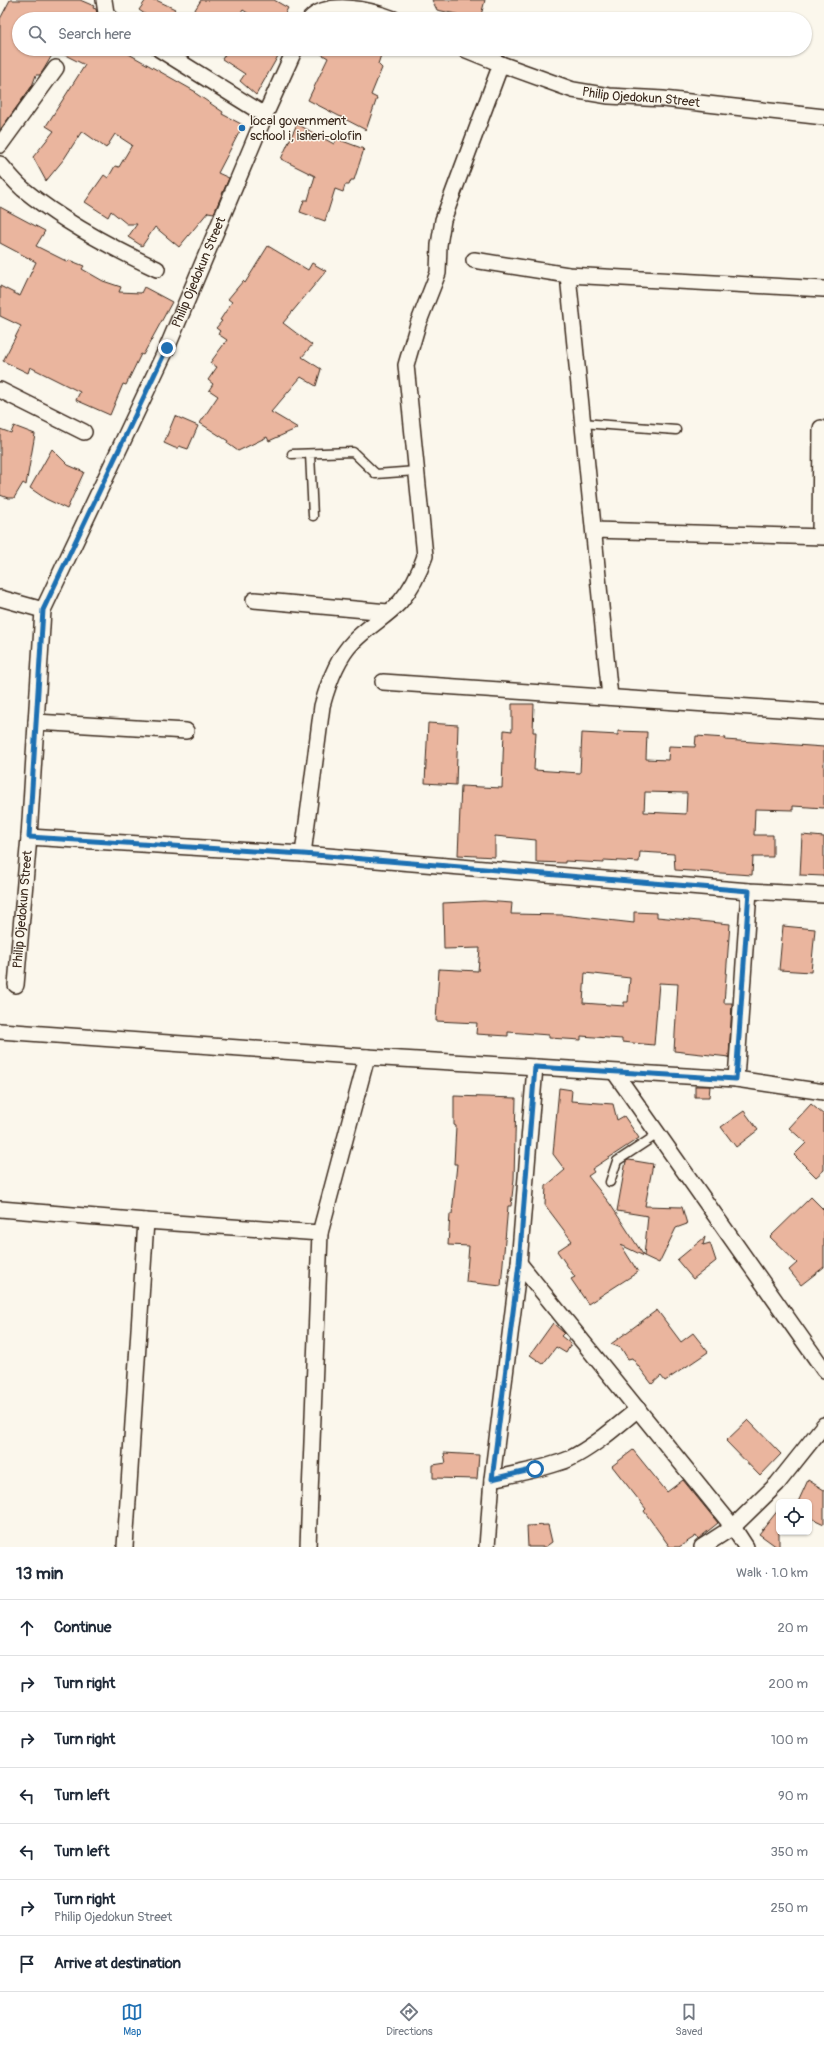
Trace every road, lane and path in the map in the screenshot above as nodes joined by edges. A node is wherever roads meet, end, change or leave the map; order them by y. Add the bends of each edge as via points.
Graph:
1 (104, 0) edge
2 (106, 12) edge
3 (315, 12) edge
4 (377, 12) edge
5 (170, 56) edge
6 (292, 56) edge
7 (481, 56) edge
8 (501, 64) junction
9 (56, 68) dead end
10 (265, 115) junction
11 (824, 117) edge
12 (0, 145) edge
13 (0, 164) edge
14 (474, 260) dead end
15 (157, 269) dead end
16 (568, 275) junction
17 (824, 289) edge
18 (0, 390) edge
19 (582, 423) junction
20 (821, 428) dead end
21 (676, 430) dead end
22 (84, 432) dead end
23 (292, 454) dead end
24 (310, 454) junction
25 (416, 471) junction
26 (313, 516) dead end
27 (594, 530) junction
28 (822, 536) edge
29 (0, 598) edge
30 (254, 600) dead end
31 (43, 610) junction
32 (388, 612) junction
33 (383, 682) dead end
34 (610, 697) junction
35 (824, 712) edge
36 (36, 722) junction
37 (186, 731) dead end
38 (29, 837) junction
39 (303, 854) junction
40 (749, 891) junction
41 (824, 895) edge
42 (16, 985) dead end
43 (0, 1031) edge
44 (367, 1057) junction
45 (535, 1067) junction
46 (615, 1073) junction
47 (736, 1079) junction
48 (824, 1092) edge
49 (658, 1134) junction
50 (610, 1182) dead end
51 (0, 1209) edge
52 (146, 1222) junction
53 (320, 1233) junction
54 (519, 1264) junction
55 (824, 1370) edge
56 (638, 1409) junction
57 (824, 1425) edge
58 (492, 1479) junction
59 (733, 1527) junction
60 (125, 1547) edge
61 (308, 1547) edge
62 (487, 1547) edge
63 (702, 1547) edge
64 (746, 1547) edge

1 - 2 street
3 - 4 street via 322,6 345,1
5 - 10 street
6 - 10 street, Philip Ojedokun Street
7 - 8 street, Philip Ojedokun Street
8 - 11 street, Philip Ojedokun Street via 573,90 609,96 663,99
8 - 25 street via 443,220 438,273 418,324 406,365
9 - 12 street
10 - 31 street, Philip Ojedokun Street via 167,348
13 - 15 street via 22,188 55,213 121,252
14 - 16 street
16 - 17 street
16 - 19 street
18 - 22 street
19 - 21 lane
19 - 27 street
20 - 28 street
23 - 24 lane
24 - 25 lane via 353,452 376,474
24 - 26 lane
25 - 32 street via 425,556 400,602
27 - 28 street
27 - 34 street
29 - 31 street
30 - 32 street
31 - 36 street, Philip Ojedokun Street
32 - 39 street via 352,643 339,662 327,689 322,706
33 - 34 street
34 - 35 street
36 - 37 street
36 - 38 street, Philip Ojedokun Street
38 - 39 street
38 - 42 street, Philip Ojedokun Street
39 - 40 street
40 - 41 street
40 - 47 street
43 - 44 street
44 - 45 street
44 - 53 street
45 - 46 street
45 - 54 street
46 - 47 street
46 - 49 street
47 - 48 street
49 - 50 lane via 617,1161
49 - 55 street
51 - 52 street
52 - 53 street
52 - 60 street
53 - 61 street
54 - 56 street
54 - 58 street
56 - 58 street via 569,1459
56 - 59 street
57 - 59 street via 777,1484
58 - 62 street
59 - 63 street
59 - 64 street

